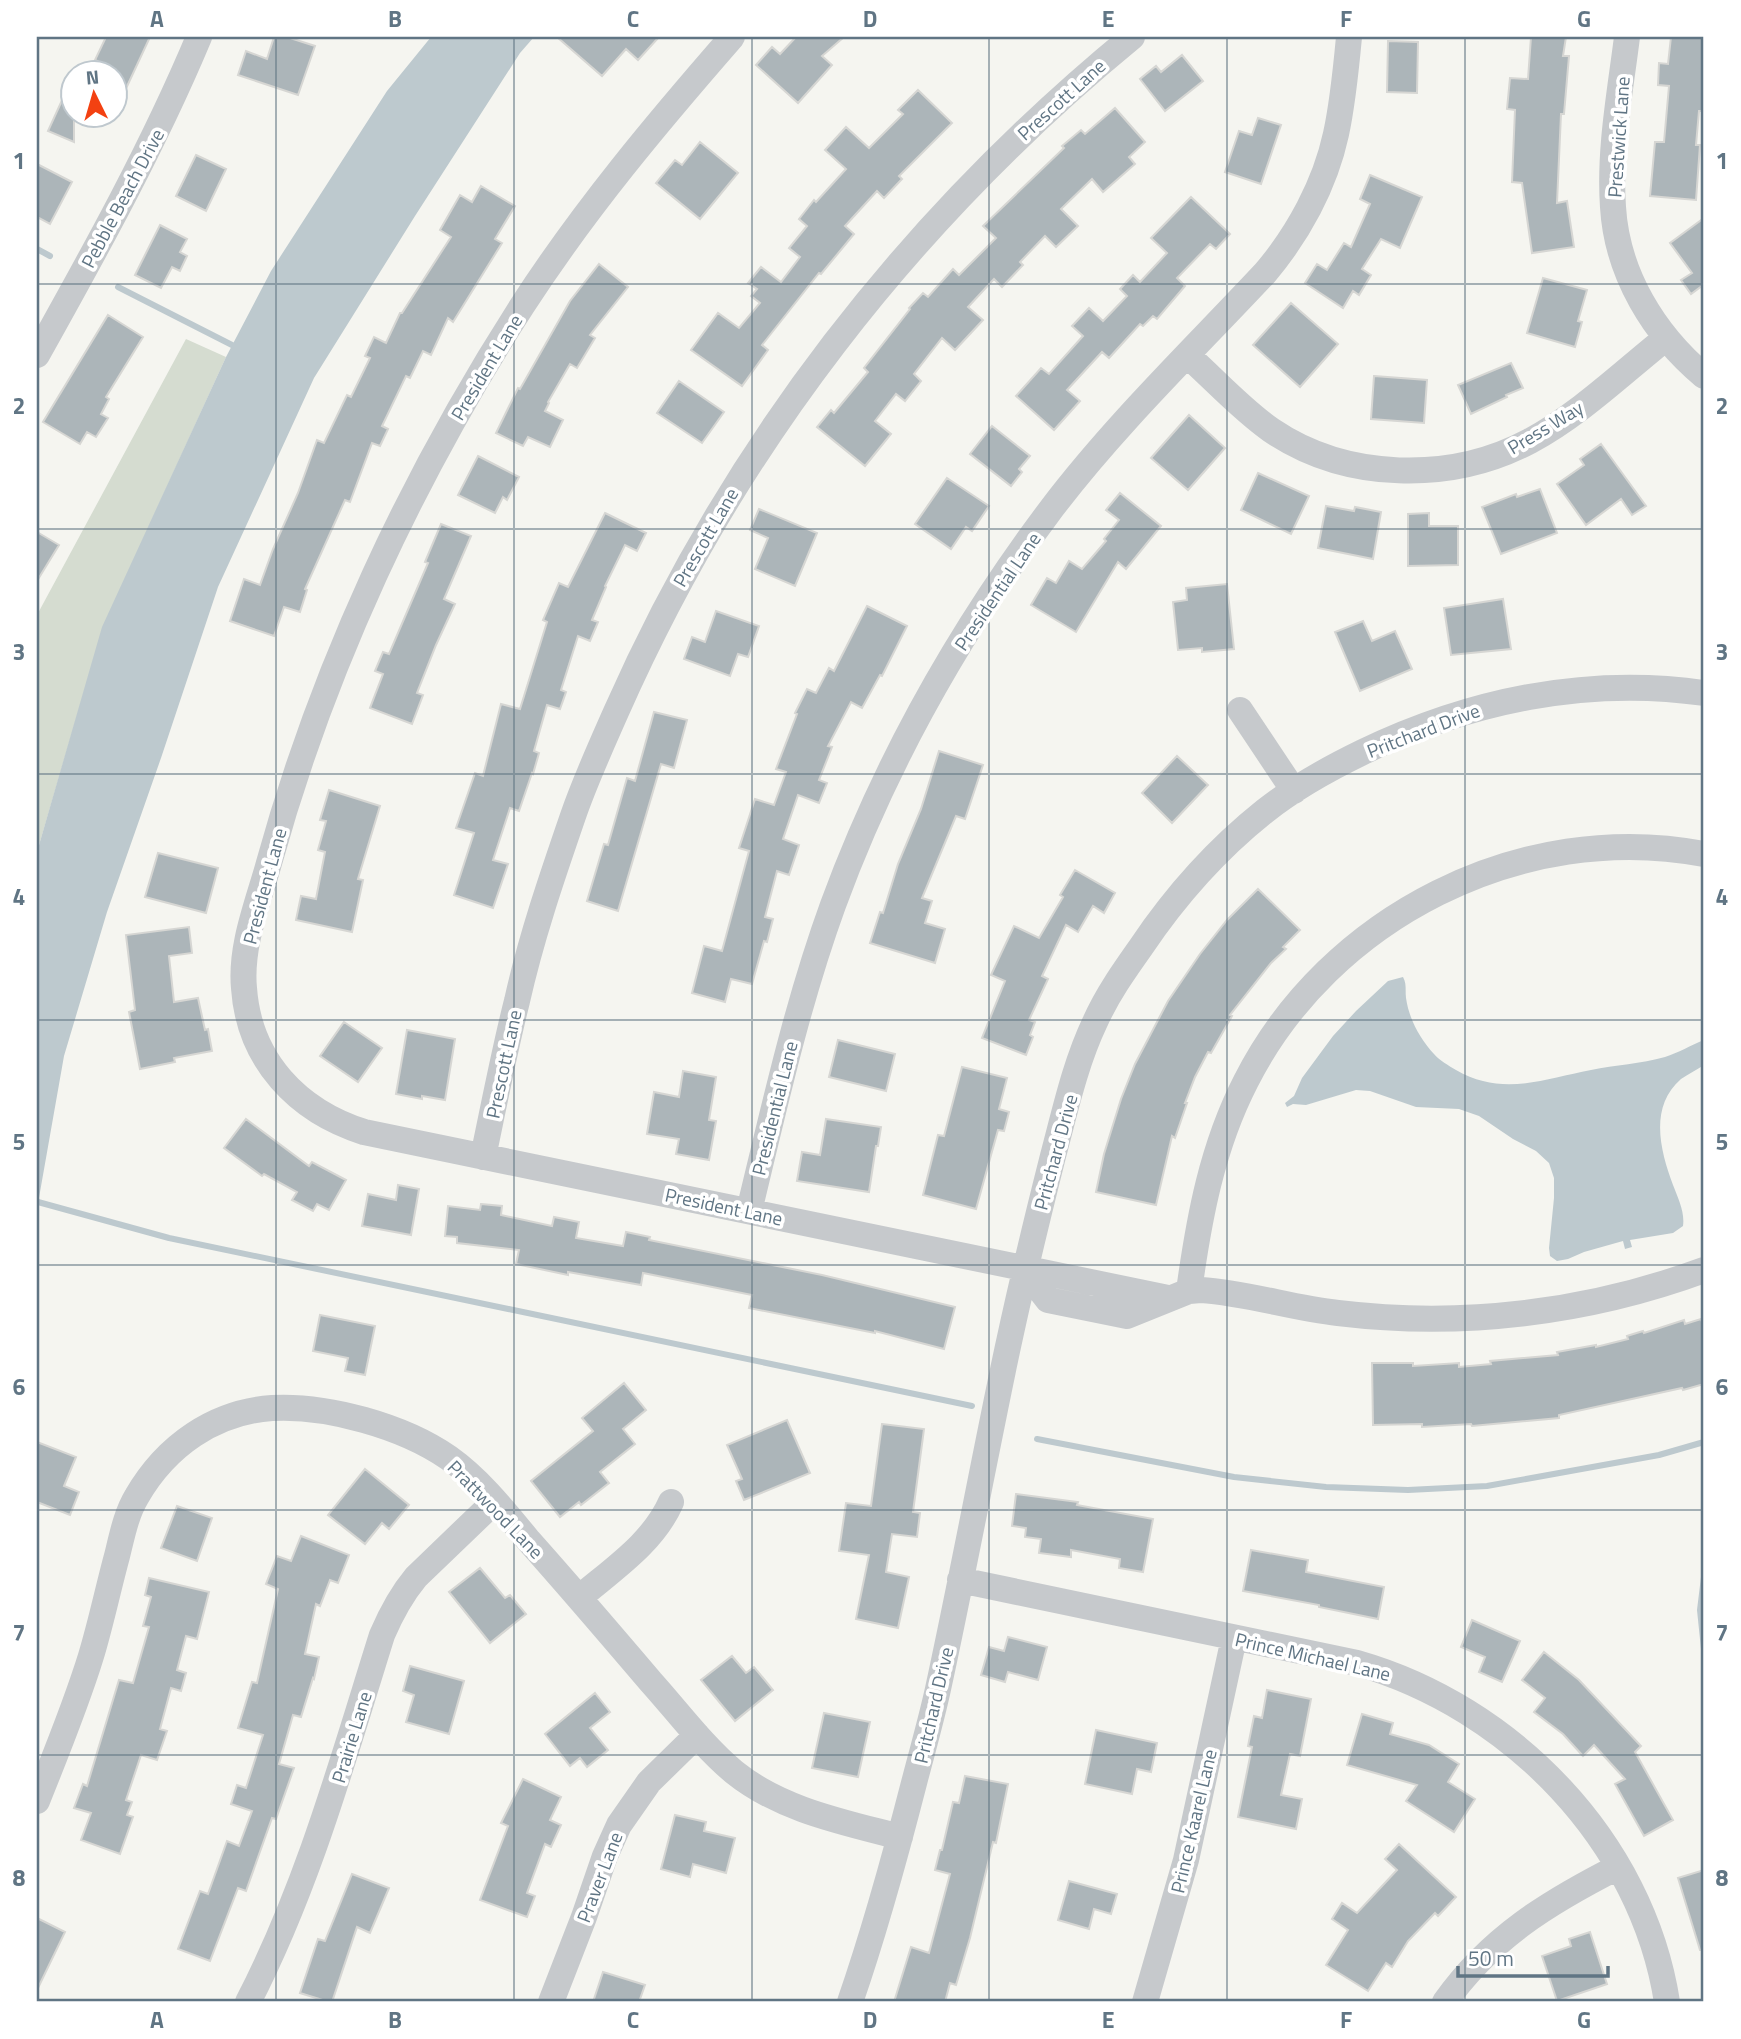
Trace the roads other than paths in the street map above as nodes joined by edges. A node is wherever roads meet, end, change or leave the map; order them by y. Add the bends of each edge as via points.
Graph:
1 (199, 37) edge
2 (732, 37) edge
3 (1132, 37) edge
4 (1349, 37) edge
5 (1627, 37) edge
6 (1666, 338) junction
7 (37, 355) edge
8 (1188, 355) junction
9 (1704, 376) edge
10 (1704, 693) edge
11 (1240, 710) dead end
12 (1294, 791) junction
13 (1704, 854) edge
14 (483, 1157) junction
15 (749, 1211) junction
16 (1024, 1269) junction
17 (1704, 1270) edge
18 (1178, 1294) junction
19 (495, 1501) junction
20 (671, 1502) dead end
21 (960, 1580) junction
22 (579, 1598) junction
23 (1234, 1638) junction
24 (697, 1735) junction
25 (37, 1801) edge
26 (900, 1837) junction
27 (1618, 1867) junction
28 (248, 2002) edge
29 (551, 2002) edge
30 (850, 2002) edge
31 (1146, 2002) edge
32 (1445, 2002) edge
33 (1667, 2002) edge

1 - 7 street, Pebble Beach Drive via 173,100
2 - 14 street, President Lane via 653,127 569,237 453,422 397,530 331,679 277,833 247,941 246,1008 270,1066 294,1094 346,1126
3 - 14 street, Prescott Lane via 992,162 890,273 804,382 729,495 662,612 575,812 533,938
4 - 8 street, Presidential Lane via 1336,136 1307,211 1280,256
5 - 6 street, Prestwick Lane via 1613,154 1613,209 1632,281
6 - 8 street, Press Way via 1533,439 1467,464 1420,471 1373,469 1289,441 1253,415
6 - 9 street, Prestwick Lane
8 - 15 street, Presidential Lane via 1128,417 1045,518 974,622 895,763 863,832 809,976
10 - 12 street, Pritchard Drive via 1612,689 1501,702 1393,738
11 - 12 street
12 - 16 street, Pritchard Drive via 1257,818 1190,881 1097,1017 1065,1108
13 - 18 street via 1665,848 1599,848 1506,865 1449,887 1405,911 1344,956 1299,1001 1246,1081 1213,1164
14 - 15 street, President Lane
15 - 16 street, President Lane
16 - 18 street, President Lane
16 - 21 street, Pritchard Drive
17 - 18 street, President Lane via 1576,1306 1468,1318 1362,1316 1214,1291
19 - 22 street, Prattwood Lane
19 - 25 street, Prattwood Lane via 433,1448 394,1430 311,1409 267,1409 231,1416 194,1434 155,1469 135,1498 91,1655
19 - 28 street, Prairie Lane via 405,1589 389,1619 312,1855
20 - 22 street via 647,1539
21 - 23 street, Prince Michael Lane
21 - 26 street, Pritchard Drive
22 - 24 street, Prattwood Lane
23 - 27 street, Prince Michael Lane via 1377,1668 1449,1700 1524,1753 1579,1809
23 - 31 street, Prince Kaarel Lane via 1186,1860
24 - 26 street, Prattwood Lane via 737,1774 780,1800
24 - 29 street, Praver Lane via 649,1782 619,1825
26 - 30 street, Pritchard Drive
27 - 32 street via 1553,1902 1509,1933 1469,1970
27 - 33 street, Prince Michael Lane via 1644,1919

